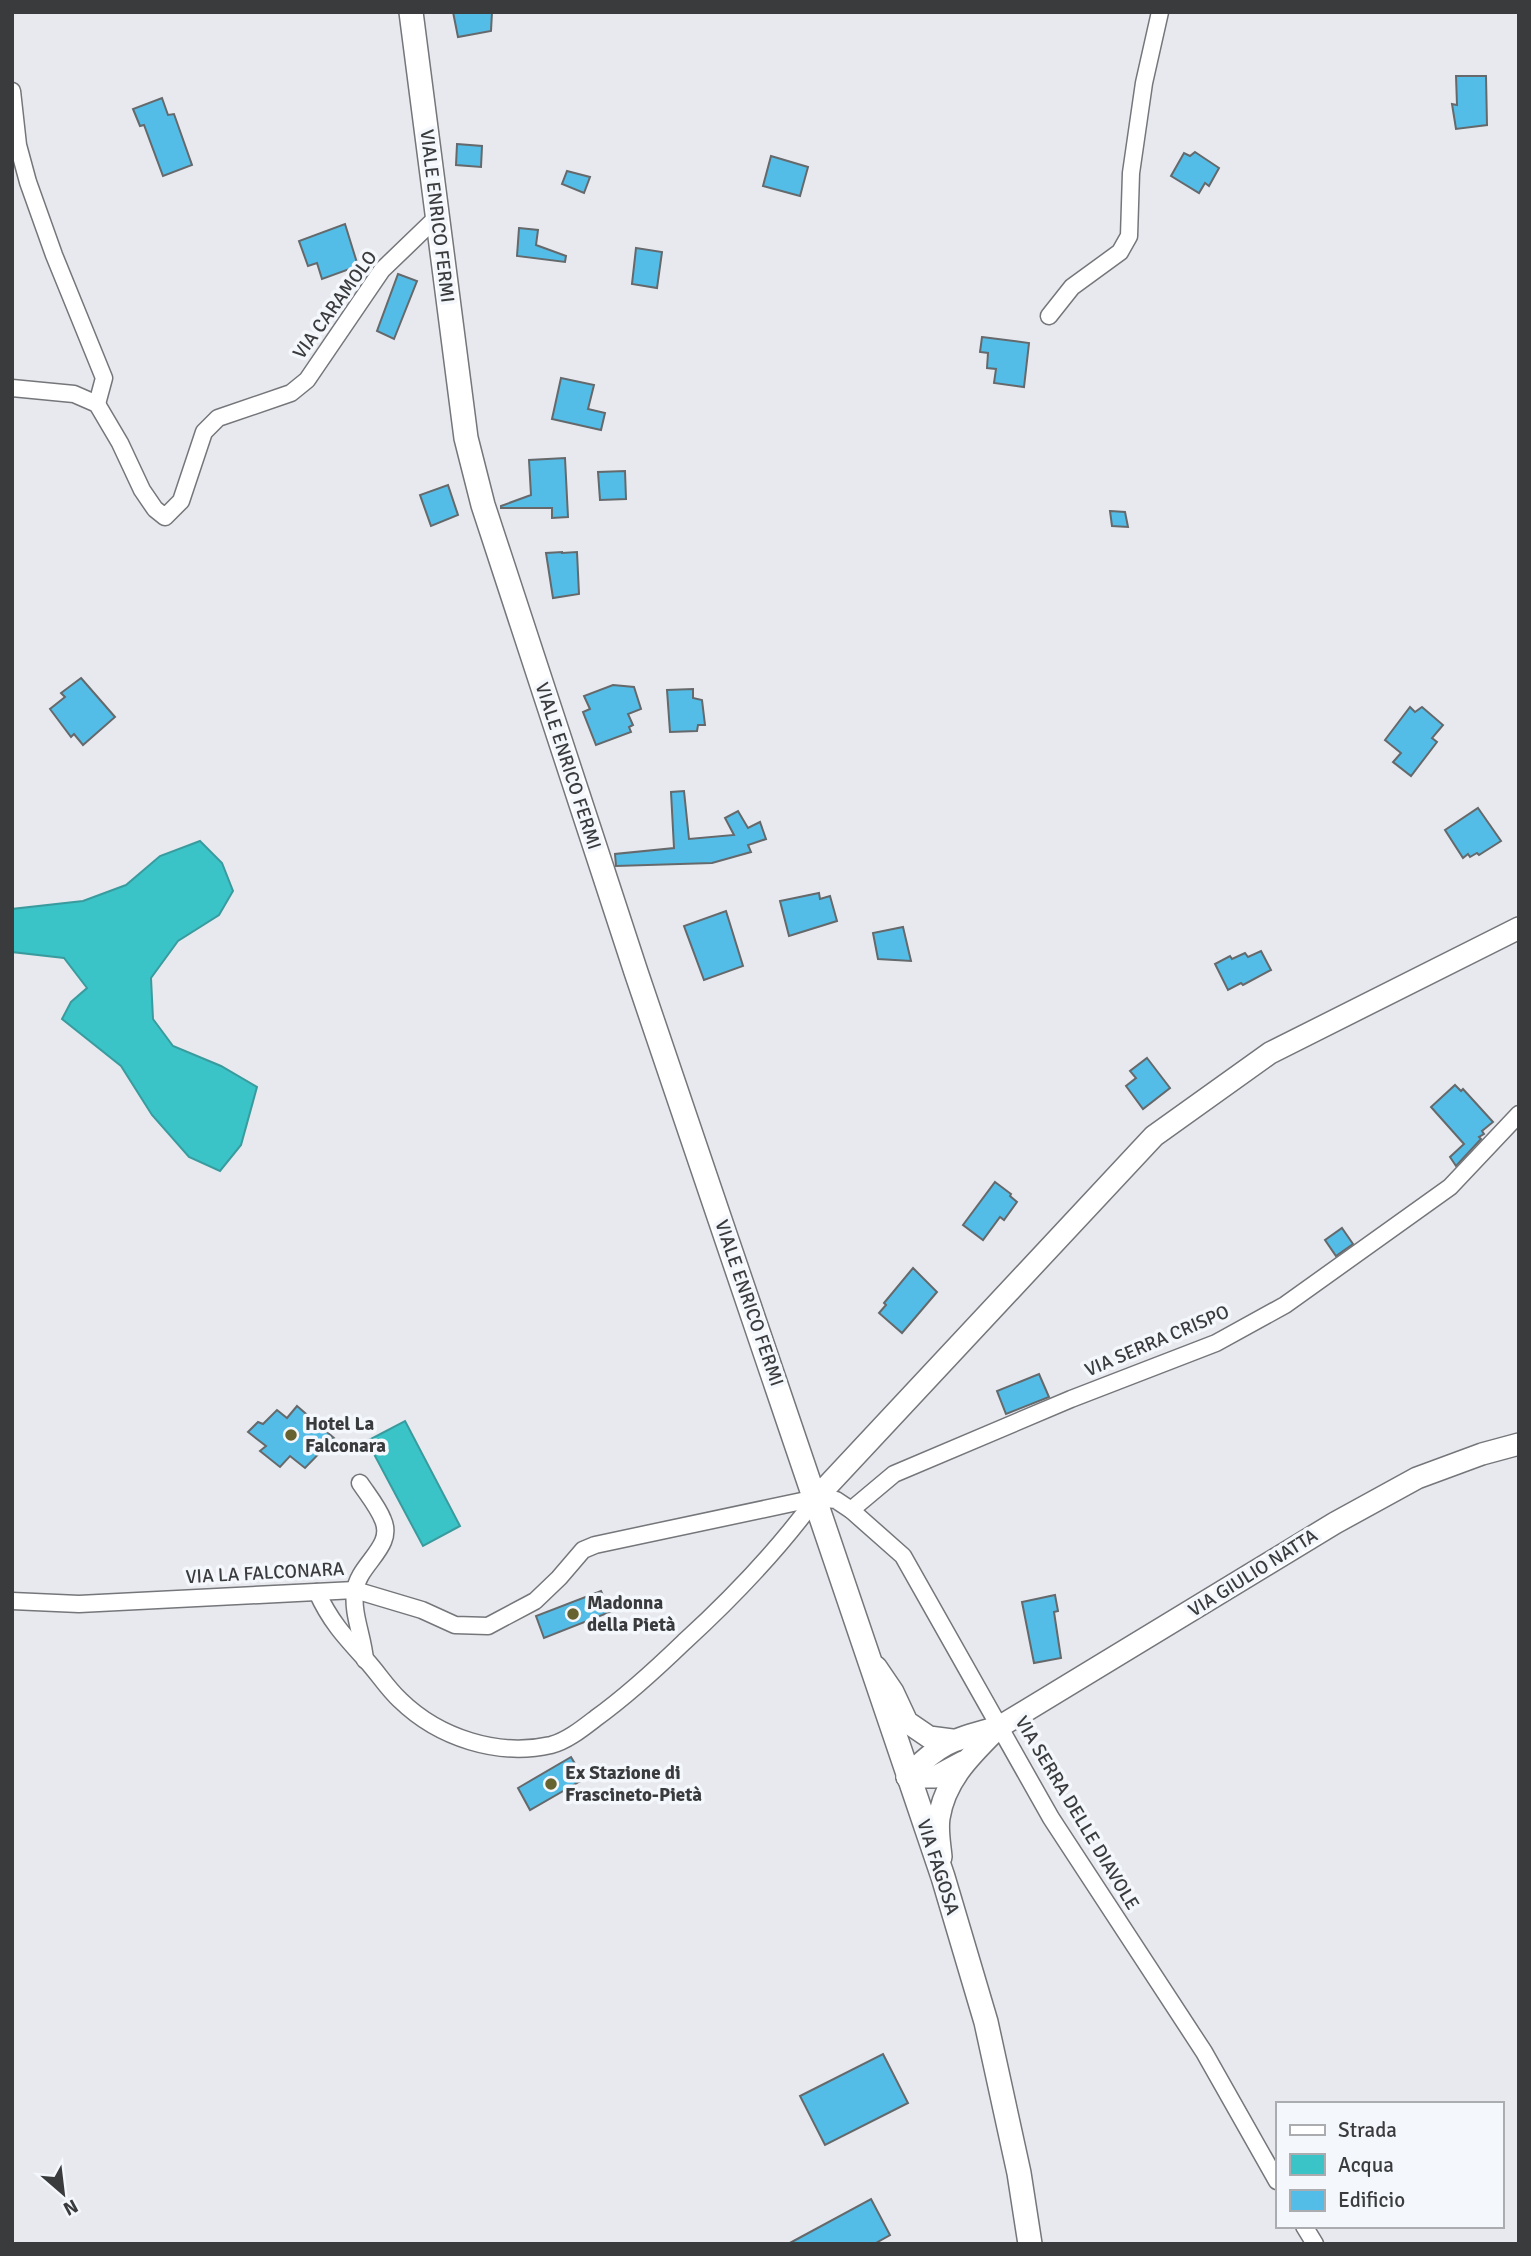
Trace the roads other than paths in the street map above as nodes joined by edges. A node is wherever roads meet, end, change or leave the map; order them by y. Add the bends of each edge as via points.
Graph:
1 (411, 12) edge
2 (1160, 12) edge
3 (12, 91) edge
4 (437, 217) junction
5 (1049, 316) dead end
6 (12, 387) edge
7 (97, 404) junction
8 (1519, 928) edge
9 (1519, 1114) edge
10 (1519, 1444) edge
11 (360, 1483) dead end
12 (816, 1497) junction
13 (851, 1510) junction
14 (355, 1590) junction
15 (317, 1592) junction
16 (12, 1601) edge
17 (870, 1659) junction
18 (365, 1660) junction
19 (999, 1727) junction
20 (952, 1740) junction
21 (963, 1762) junction
22 (908, 1777) junction
23 (943, 1877) junction
24 (1276, 2179) edge
25 (1305, 2228) edge
26 (1030, 2244) edge
27 (1314, 2244) edge

1 - 4 main road, VIALE ENRICO FERMI
2 - 5 street via 1133,160 1129,236 1120,252 1072,287
3 - 7 street via 28,182 104,377
4 - 7 street, VIA CARAMOLO via 382,270 307,380 291,393 218,418 204,432 181,501 165,517 142,490
4 - 12 main road, VIALE ENRICO FERMI via 466,438 483,505 636,972
6 - 7 street via 74,394
8 - 12 street via 1270,1053 1154,1136
9 - 13 street, VIA SERRA CRISPO via 1450,1187 1285,1305 1216,1343 894,1474
10 - 19 street, VIA GIULIO NATTA via 1417,1478 1346,1516
11 - 14 street via 384,1522 384,1543 363,1569
12 - 13 street, VIA SERRA DELLE DIAVOLE via 836,1500
12 - 14 street, VIA LA FALCONARA via 595,1545 583,1550 535,1601 488,1626 455,1625
12 - 17 main road, VIA FAGOSA
12 - 18 street via 790,1534 710,1618 628,1695 554,1745 495,1746 457,1738 425,1721 400,1700
13 - 19 street, VIA SERRA DELLE DIAVOLE via 903,1556
14 - 15 street, VIA LA FALCONARA
14 - 18 street via 354,1608
15 - 16 street, VIA LA FALCONARA via 79,1604
15 - 18 street via 328,1616
17 - 20 street via 893,1692 906,1722 929,1737
17 - 22 main road, VIA FAGOSA
19 - 20 street
19 - 21 street
19 - 24 street, VIA SERRA DELLE DIAVOLE via 1051,1818 1204,2052
20 - 22 street via 927,1755
21 - 22 street via 935,1777
21 - 23 street via 938,1821
22 - 23 main road, VIA FAGOSA
23 - 26 main road, VIA FAGOSA via 986,2022
25 - 27 street

